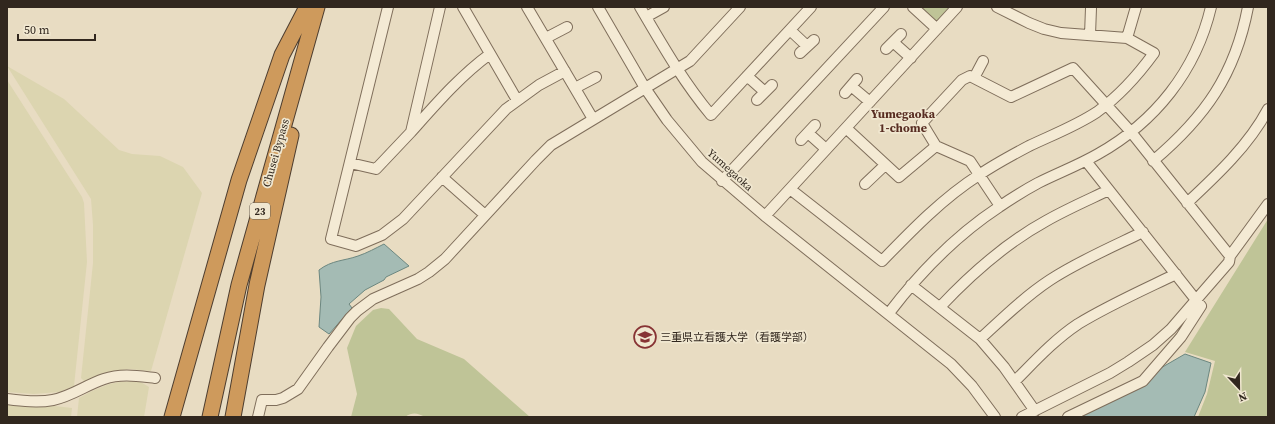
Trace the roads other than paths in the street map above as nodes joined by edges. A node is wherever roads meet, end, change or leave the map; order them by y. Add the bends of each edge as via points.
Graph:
1 (307, 7) edge
2 (318, 7) edge
3 (388, 7) edge
4 (440, 7) edge
5 (463, 7) edge
6 (527, 7) edge
7 (598, 7) edge
8 (640, 7) edge
9 (664, 7) edge
10 (740, 7) edge
11 (811, 7) edge
12 (884, 7) edge
13 (913, 7) edge
14 (957, 7) edge
15 (997, 7) edge
16 (1136, 7) edge
17 (1211, 7) edge
18 (1248, 7) edge
19 (1091, 8) edge
20 (646, 17) junction
21 (567, 26) dead end
22 (937, 29) junction
23 (790, 30) junction
24 (900, 34) dead end
25 (1090, 35) junction
26 (546, 38) junction
27 (1126, 38) junction
28 (807, 46) dead end
29 (490, 54) junction
30 (911, 58) junction
31 (983, 61) dead end
32 (676, 69) junction
33 (565, 71) junction
34 (747, 76) junction
35 (595, 77) dead end
36 (974, 78) junction
37 (851, 86) dead end
38 (575, 88) junction
39 (645, 88) junction
40 (517, 100) junction
41 (757, 100) dead end
42 (870, 102) junction
43 (1105, 105) junction
44 (1268, 109) edge
45 (593, 119) junction
46 (846, 128) junction
47 (411, 132) junction
48 (1131, 132) junction
49 (801, 140) dead end
50 (936, 146) junction
51 (826, 149) junction
52 (1086, 161) junction
53 (1153, 161) junction
54 (350, 163) junction
55 (885, 164) junction
56 (979, 175) junction
57 (442, 177) junction
58 (722, 181) junction
59 (865, 185) dead end
60 (790, 189) junction
61 (1109, 190) junction
62 (1187, 203) junction
63 (1268, 204) edge
64 (1000, 206) junction
65 (485, 215) junction
66 (765, 216) junction
67 (1143, 232) junction
68 (1230, 256) junction
69 (1176, 274) junction
70 (911, 285) junction
71 (1196, 300) junction
72 (940, 307) junction
73 (889, 313) junction
74 (980, 340) junction
75 (155, 378) dead end
76 (1015, 381) junction
77 (7, 399) edge
78 (1035, 411) junction
79 (172, 417) edge
80 (210, 417) edge
81 (233, 417) edge
82 (258, 417) edge
83 (995, 417) edge
84 (1022, 417) edge
85 (1068, 417) edge

1 - 79 highway via 282,55 239,180
2 - 80 highway, Chusei Bypass / 23 via 239,285
2 - 81 highway via 257,285
3 - 54 street
4 - 47 street
5 - 29 street
6 - 26 street
7 - 39 street, Yumegaoka
8 - 20 street
9 - 20 street
10 - 32 street via 690,62
11 - 23 street
12 - 58 street
13 - 22 street
14 - 22 street
15 - 25 street via 1044,29
16 - 27 street
17 - 48 street via 1205,30 1187,69 1159,106
18 - 53 street via 1241,37 1221,84 1188,129
19 - 25 street
20 - 32 street
21 - 26 street
22 - 30 street
23 - 28 street
23 - 34 street
24 - 30 street via 889,45
25 - 27 street
26 - 33 street
27 - 43 street via 1154,54 1136,77
29 - 40 street
29 - 47 street via 457,81
30 - 42 street
31 - 36 street
32 - 34 street via 711,115
32 - 39 street
33 - 38 street
33 - 40 street
34 - 41 street via 768,88
35 - 38 street
36 - 43 street via 1011,97 1073,68
36 - 50 street via 970,76 962,80 922,123
37 - 42 street
38 - 45 street
39 - 45 street
39 - 58 street, Yumegaoka via 667,120 702,162
40 - 57 street via 496,118
42 - 46 street
43 - 48 street
43 - 56 street via 1079,123 1029,146
44 - 62 street via 1244,144 1216,176
45 - 65 street via 551,145
46 - 51 street
46 - 55 street
47 - 54 street via 376,169
48 - 52 street
48 - 53 street
49 - 51 street via 812,129
50 - 55 street via 899,177
50 - 56 street via 970,161
51 - 60 street
52 - 61 street
52 - 64 street via 1037,184
53 - 62 street
54 - 57 street via 331,239 356,246 382,235 403,219
55 - 59 street
56 - 60 street via 930,213 882,261
56 - 64 street
57 - 65 street
58 - 66 street, Yumegaoka
60 - 66 street
61 - 67 street
61 - 72 street via 1019,237 973,274
62 - 68 street
63 - 68 street
64 - 70 street via 959,236
65 - 82 street via 445,259 429,272 373,299 357,311 298,389 283,398 262,400
66 - 73 street, Yumegaoka
67 - 69 street
67 - 74 street via 1049,281 1024,299
68 - 71 street via 1229,262
69 - 71 street
69 - 76 street via 1079,324 1045,350
70 - 72 street
70 - 73 street
71 - 78 street via 1171,329 1141,354 1110,373
71 - 85 street via 1201,306 1195,316 1169,352 1142,382
72 - 74 street
73 - 83 street, Yumegaoka via 951,364 972,386
74 - 76 street
75 - 77 street via 131,375 110,378 74,394 52,400 35,402
76 - 78 street
78 - 84 street

